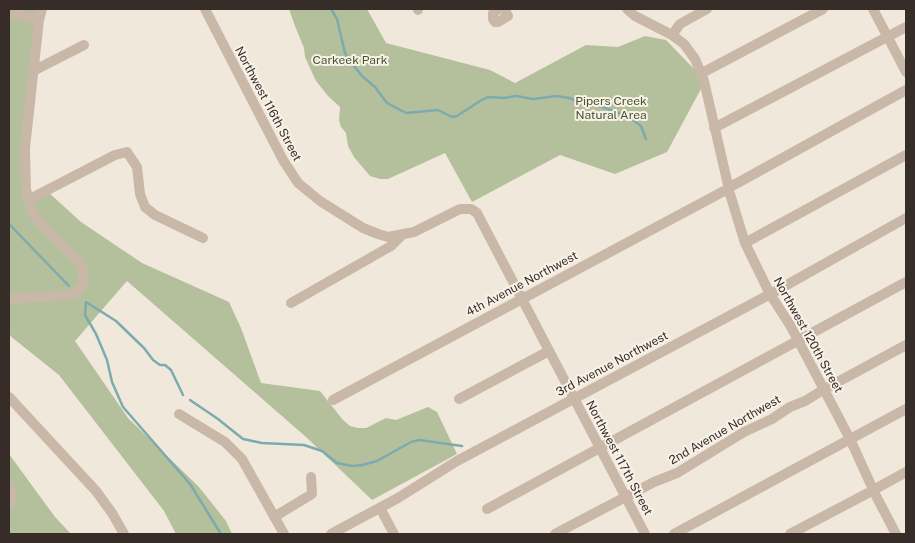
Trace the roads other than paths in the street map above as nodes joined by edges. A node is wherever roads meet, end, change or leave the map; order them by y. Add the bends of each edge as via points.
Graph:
1 (42, 9) edge
2 (205, 9) edge
3 (498, 9) edge
4 (504, 9) edge
5 (627, 9) edge
6 (708, 9) edge
7 (823, 9) edge
8 (873, 9) edge
9 (9, 10) edge
10 (39, 20) junction
11 (906, 27) edge
12 (672, 34) junction
13 (888, 37) junction
14 (84, 45) dead end
15 (33, 71) junction
16 (906, 72) edge
17 (702, 73) junction
18 (906, 90) edge
19 (714, 128) junction
20 (906, 155) edge
21 (728, 189) junction
22 (28, 200) junction
23 (906, 218) edge
24 (402, 235) junction
25 (203, 238) dead end
26 (745, 242) junction
27 (906, 282) edge
28 (770, 294) junction
29 (523, 298) junction
30 (9, 299) edge
31 (291, 303) dead end
32 (798, 341) junction
33 (906, 345) edge
34 (550, 351) junction
35 (824, 390) junction
36 (9, 397) edge
37 (459, 399) dead end
38 (574, 399) junction
39 (333, 400) dead end
40 (906, 409) edge
41 (179, 414) dead end
42 (850, 439) junction
43 (600, 449) junction
44 (906, 472) edge
45 (311, 477) dead end
46 (9, 485) edge
47 (873, 490) junction
48 (626, 497) junction
49 (9, 505) edge
50 (380, 508) junction
51 (486, 510) dead end
52 (274, 516) junction
53 (124, 534) edge
54 (284, 534) edge
55 (331, 534) edge
56 (394, 534) edge
57 (555, 534) edge
58 (645, 534) edge
59 (674, 534) edge
60 (790, 534) edge
61 (896, 534) edge

1 - 10 street
2 - 24 street, Northwest 116th Street via 278,151 298,183 362,228 385,236
3 - 4 street via 493,14 495,22 508,16
5 - 12 street, Northwest 120th Street
6 - 12 street via 682,22
7 - 17 street
8 - 13 street
9 - 10 street
10 - 15 street
11 - 13 street
12 - 17 street, Northwest 120th Street via 692,54
13 - 16 street
13 - 19 street
14 - 15 street
15 - 22 street via 25,148
17 - 19 street, Northwest 120th Street
18 - 21 street, 4th Avenue Northwest
19 - 21 street, Northwest 120th Street
20 - 26 street
21 - 26 street, Northwest 120th Street
21 - 29 street, 4th Avenue Northwest
22 - 25 street via 126,152 137,167 145,207
22 - 30 street via 41,224 79,261 84,282 80,290 70,295
23 - 28 street, 3rd Avenue Northwest
24 - 29 street, Northwest 117th Street via 458,209 472,210 481,218
24 - 31 street via 391,246
26 - 28 street, Northwest 120th Street
27 - 32 street
28 - 32 street, Northwest 120th Street
28 - 38 street, 3rd Avenue Northwest
29 - 34 street, Northwest 117th Street
29 - 39 street, 4th Avenue Northwest
32 - 35 street, Northwest 120th Street
32 - 43 street
33 - 35 street, 2nd Avenue Northwest
34 - 37 street
34 - 38 street, Northwest 117th Street
35 - 42 street, Northwest 120th Street
35 - 48 street, 2nd Avenue Northwest via 744,432 677,473
36 - 53 street via 96,491
38 - 43 street, Northwest 117th Street
38 - 50 street, 3rd Avenue Northwest via 458,461
40 - 42 street
41 - 52 street via 225,442 242,458
42 - 47 street, Northwest 120th Street
42 - 59 street
43 - 48 street, Northwest 117th Street
43 - 51 street
44 - 47 street
45 - 52 street via 312,494
46 - 49 street via 12,496
47 - 60 street
47 - 61 street, Northwest 120th Street
48 - 57 street, 2nd Avenue Northwest
48 - 58 street, Northwest 117th Street
50 - 55 street, 3rd Avenue Northwest
50 - 56 street
52 - 54 street

